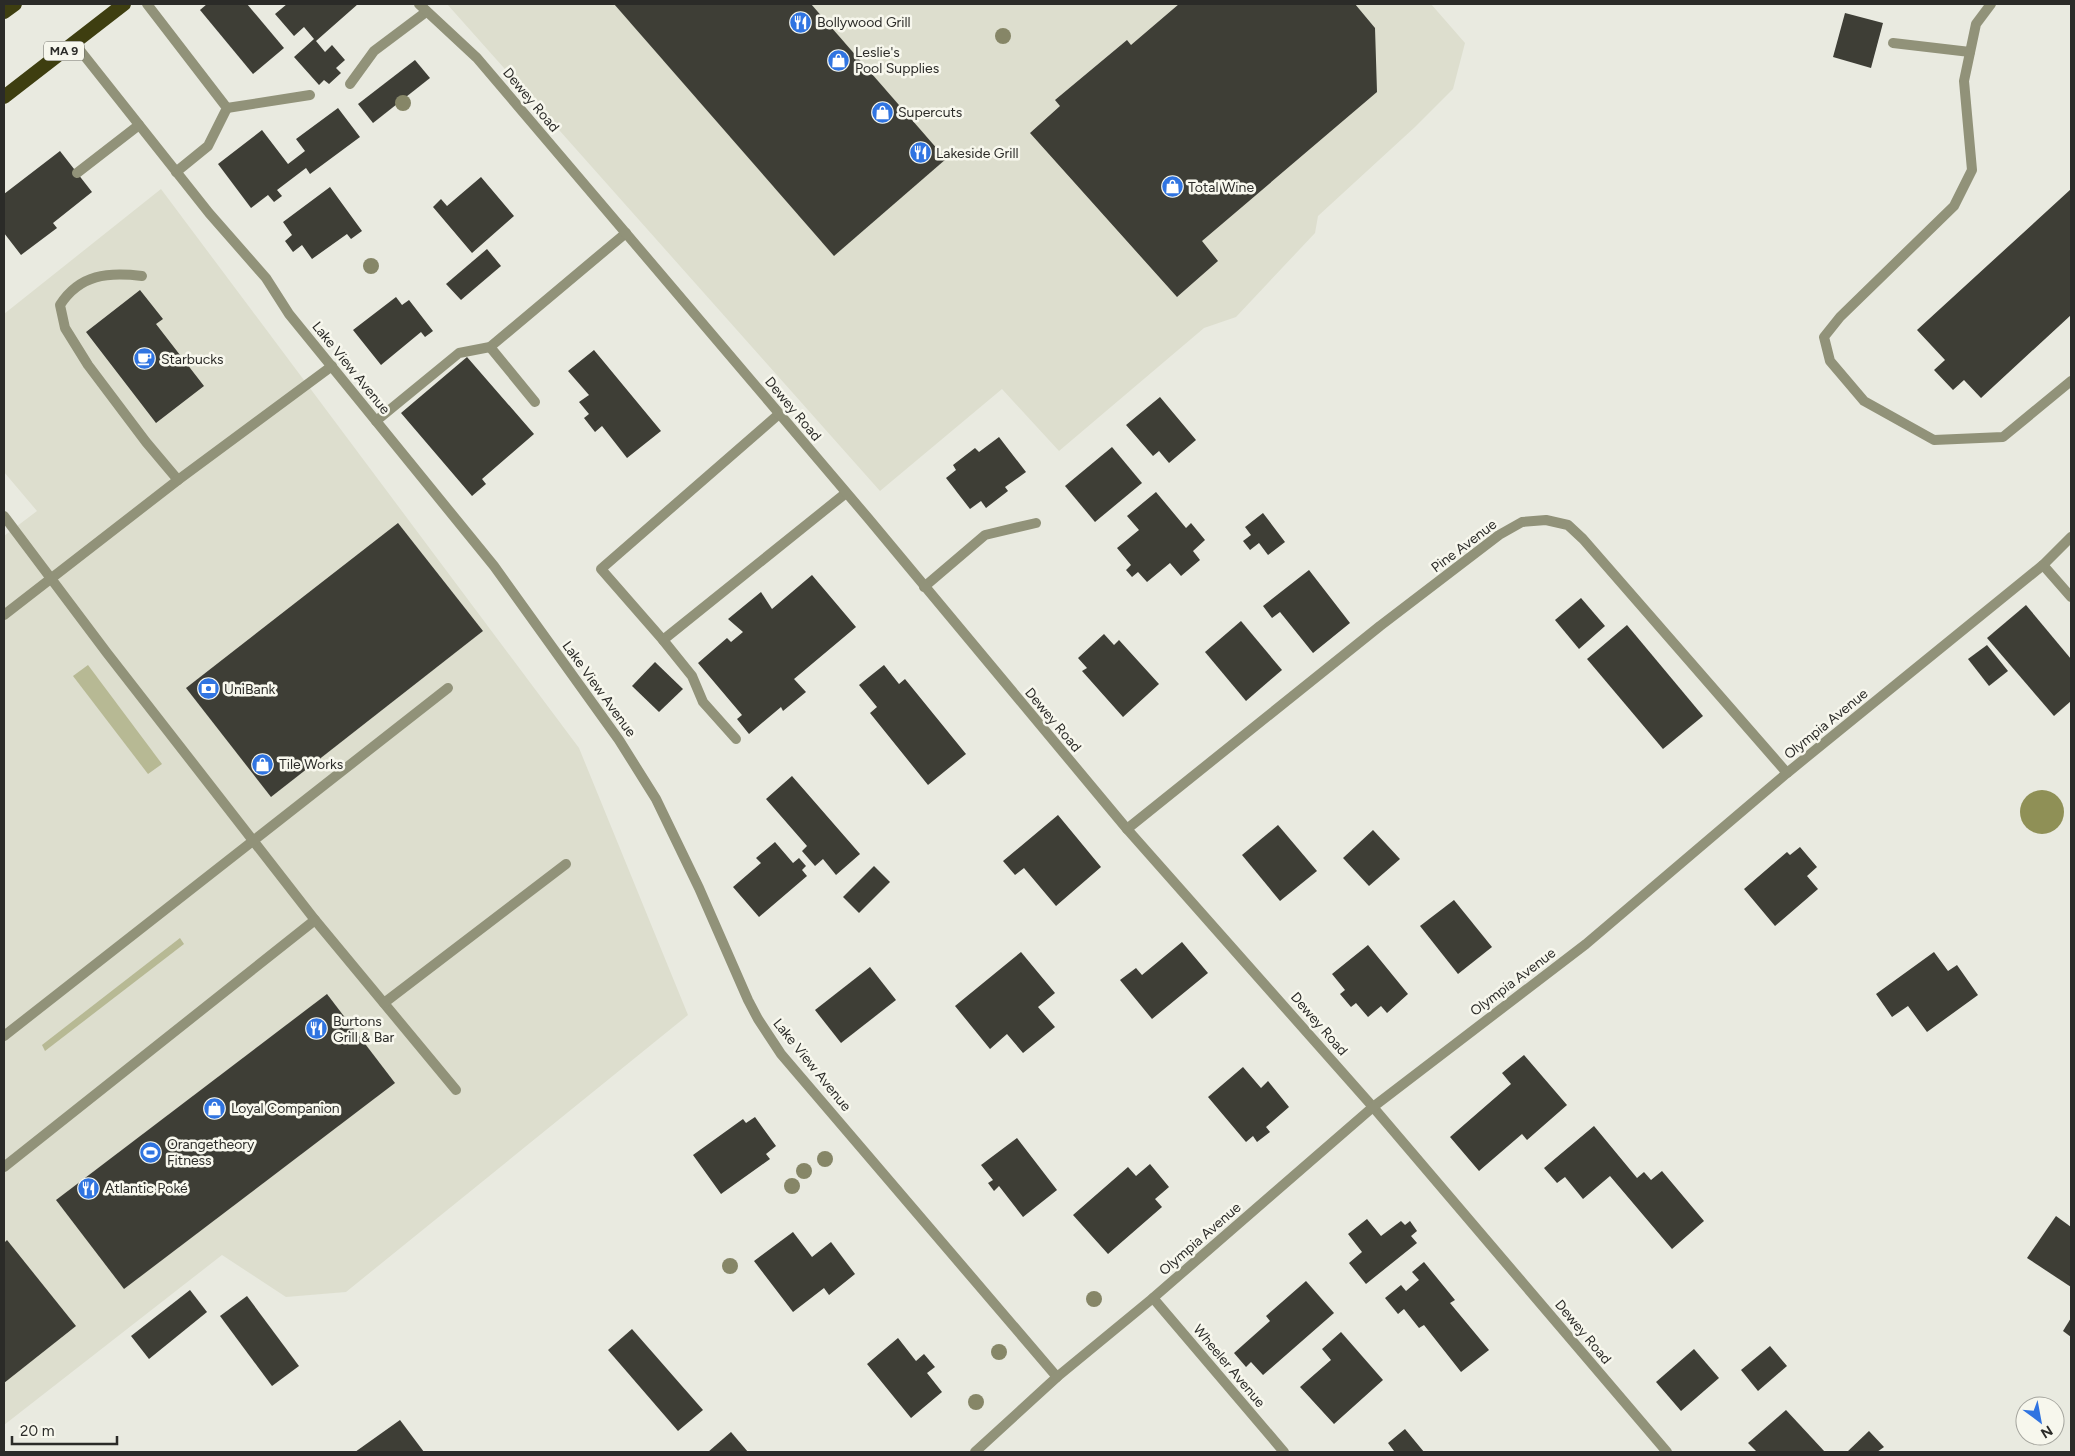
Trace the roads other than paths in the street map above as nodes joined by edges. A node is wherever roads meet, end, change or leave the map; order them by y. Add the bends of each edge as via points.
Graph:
1 (15, 4) edge
2 (124, 4) edge
3 (147, 4) edge
4 (419, 4) edge
5 (1991, 4) edge
6 (4, 12) edge
7 (426, 12) junction
8 (1893, 43) dead end
9 (75, 44) junction
10 (1970, 52) junction
11 (350, 84) dead end
12 (310, 95) dead end
13 (4, 97) edge
14 (227, 108) junction
15 (139, 125) junction
16 (176, 172) junction
17 (78, 173) dead end
18 (626, 233) junction
19 (142, 276) dead end
20 (490, 347) junction
21 (332, 366) junction
22 (2071, 381) edge
23 (535, 402) dead end
24 (779, 414) junction
25 (376, 421) junction
26 (178, 480) junction
27 (846, 493) junction
28 (4, 516) edge
29 (1036, 523) dead end
30 (2071, 537) edge
31 (2043, 565) junction
32 (51, 579) junction
33 (924, 587) junction
34 (2071, 597) edge
35 (4, 615) edge
36 (663, 640) junction
37 (448, 688) dead end
38 (736, 739) dead end
39 (1787, 773) junction
40 (1127, 828) junction
41 (254, 839) junction
42 (566, 864) dead end
43 (315, 920) junction
44 (384, 1003) junction
45 (4, 1036) edge
46 (456, 1090) dead end
47 (1373, 1107) junction
48 (4, 1166) edge
49 (1153, 1298) junction
50 (1057, 1377) junction
51 (976, 1452) edge
52 (1284, 1452) edge
53 (1667, 1452) edge

1 - 6 highway
2 - 9 highway, MA 9
3 - 14 street
4 - 7 street, Dewey Road
5 - 10 street via 1976,24
7 - 11 street via 374,51
7 - 18 street, Dewey Road via 477,58
8 - 10 street
9 - 13 highway, MA 9
9 - 15 street, Lake View Avenue
10 - 22 street via 1964,81 1972,170 1954,206 1840,317 1824,337 1830,361 1864,401 1934,440 2003,437
12 - 14 street
14 - 16 street via 208,146
15 - 16 street, Lake View Avenue
15 - 17 street
16 - 21 street, Lake View Avenue via 266,278 289,314
18 - 20 street
18 - 24 street, Dewey Road
19 - 26 street via 117,273 92,277 68,292 60,305 65,328 88,365
20 - 23 street
20 - 25 street via 459,353
21 - 25 street, Lake View Avenue
21 - 26 street
24 - 27 street, Dewey Road
24 - 36 street via 601,569
25 - 50 street, Lake View Avenue via 494,566 640,772 684,856 754,1013 781,1054
26 - 32 street
27 - 33 street, Dewey Road
27 - 36 street
28 - 32 street
29 - 33 street via 985,535
30 - 31 street, Olympia Avenue
31 - 34 street
31 - 39 street, Olympia Avenue
32 - 35 street
32 - 41 street
33 - 40 street, Dewey Road
36 - 38 street via 692,676 703,702
37 - 41 street
39 - 40 street, Pine Avenue via 1583,539 1568,525 1546,520 1522,522 1499,535
39 - 47 street, Olympia Avenue via 1586,944
40 - 47 street, Dewey Road
41 - 43 street
41 - 45 street
42 - 44 street
43 - 44 street
43 - 48 street
44 - 46 street
47 - 49 street, Olympia Avenue
47 - 53 street, Dewey Road
49 - 50 street, Olympia Avenue
49 - 52 street, Wheeler Avenue
50 - 51 street, Olympia Avenue

